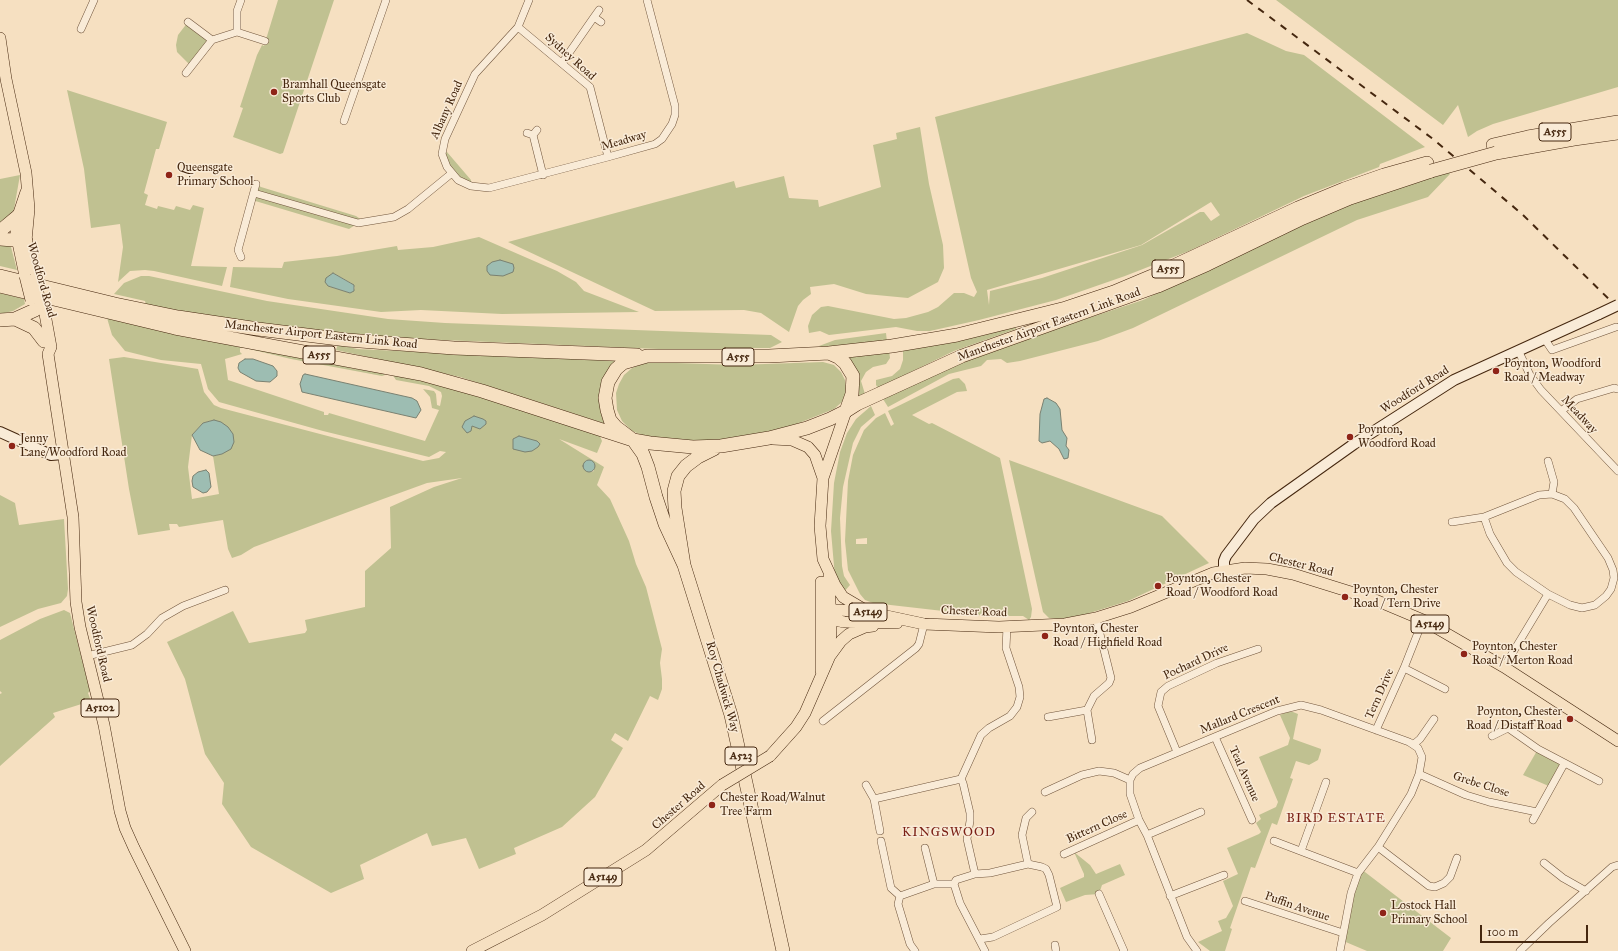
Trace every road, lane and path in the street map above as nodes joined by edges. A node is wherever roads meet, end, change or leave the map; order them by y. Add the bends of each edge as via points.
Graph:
1 (94, 0) edge
2 (241, 0) edge
3 (386, 0) edge
4 (529, 0) edge
5 (647, 0) edge
6 (599, 10) dead end
7 (594, 17) junction
8 (188, 22) dead end
9 (601, 22) dead end
10 (518, 27) junction
11 (81, 29) dead end
12 (238, 32) junction
13 (0, 38) edge
14 (212, 40) junction
15 (265, 41) dead end
16 (562, 63) junction
17 (186, 73) dead end
18 (344, 122) dead end
19 (1618, 122) edge
20 (532, 132) dead end
21 (1618, 133) edge
22 (1494, 149) junction
23 (608, 157) junction
24 (1429, 167) junction
25 (452, 174) junction
26 (543, 175) junction
27 (256, 184) dead end
28 (26, 190) junction
29 (254, 193) junction
30 (18, 216) junction
31 (0, 231) edge
32 (0, 239) edge
33 (21, 240) junction
34 (241, 257) dead end
35 (0, 276) edge
36 (0, 286) edge
37 (37, 304) junction
38 (1618, 305) edge
39 (15, 319) junction
40 (0, 320) edge
41 (1616, 327) dead end
42 (1544, 338) junction
43 (44, 341) junction
44 (1518, 350) junction
45 (829, 353) junction
46 (48, 354) junction
47 (647, 356) junction
48 (1618, 389) edge
49 (846, 411) junction
50 (1561, 411) junction
51 (0, 432) edge
52 (607, 432) junction
53 (769, 438) junction
54 (633, 440) junction
55 (721, 446) junction
56 (62, 454) junction
57 (1548, 461) dead end
58 (1618, 471) edge
59 (823, 478) junction
60 (1552, 494) junction
61 (656, 497) junction
62 (1484, 517) junction
63 (1452, 522) dead end
64 (823, 559) junction
65 (684, 565) junction
66 (829, 570) junction
67 (1224, 570) junction
68 (225, 590) dead end
69 (1548, 594) junction
70 (868, 612) junction
71 (827, 616) junction
72 (1096, 618) junction
73 (1423, 620) junction
74 (893, 623) junction
75 (920, 623) junction
76 (1007, 627) junction
77 (1258, 648) dead end
78 (87, 656) junction
79 (828, 658) junction
80 (1504, 667) junction
81 (1404, 668) junction
82 (821, 676) junction
83 (1445, 689) dead end
84 (1087, 710) junction
85 (1048, 716) dead end
86 (1434, 719) dead end
87 (823, 721) dead end
88 (1376, 730) junction
89 (1492, 736) dead end
90 (1215, 737) junction
91 (1092, 740) dead end
92 (1618, 740) edge
93 (1414, 744) junction
94 (1178, 752) junction
95 (1564, 764) junction
96 (1420, 774) junction
97 (961, 779) junction
98 (1130, 780) junction
99 (1599, 781) dead end
100 (1326, 782) dead end
101 (866, 785) dead end
102 (1045, 792) dead end
103 (874, 800) junction
104 (1032, 812) dead end
105 (1201, 812) dead end
106 (1537, 812) junction
107 (1139, 820) junction
108 (1252, 820) dead end
109 (1533, 820) dead end
110 (880, 831) dead end
111 (1147, 835) junction
112 (881, 841) dead end
113 (1274, 841) dead end
114 (1378, 847) junction
115 (924, 848) dead end
116 (1301, 851) junction
117 (1064, 854) dead end
118 (1457, 858) dead end
119 (1544, 863) dead end
120 (1028, 864) junction
121 (1618, 865) edge
122 (1358, 873) junction
123 (975, 874) junction
124 (1224, 875) dead end
125 (934, 884) junction
126 (954, 884) junction
127 (1586, 891) junction
128 (1099, 894) dead end
129 (900, 896) junction
130 (1170, 896) junction
131 (1245, 900) dead end
132 (1343, 933) junction
133 (980, 939) junction
134 (184, 950) edge
135 (472, 951) edge
136 (783, 951) edge
137 (915, 951) edge
138 (985, 951) edge
139 (1124, 951) edge
140 (1197, 951) edge
141 (1340, 951) edge
142 (1520, 951) edge

1 - 11 street
2 - 12 street
3 - 18 street
4 - 10 street, Albany Road
5 - 23 street, Meadway via 675,115 668,133 655,144
6 - 7 street
7 - 9 street
7 - 16 street
8 - 14 street
10 - 16 street, Sydney Road
10 - 25 street, Albany Road via 475,74 450,128 442,147 442,154
12 - 14 street
12 - 15 street
13 - 28 main road, Woodford Road / A5102 via 24,166
14 - 17 street
16 - 23 street, Sydney Road via 590,87
19 - 22 highway, Manchester Airport Eastern Link Road / A555 via 1528,137
20 - 26 street
21 - 22 highway, Manchester Airport Eastern Link Road / A555
22 - 24 highway, Manchester Airport Eastern Link Road / A555
23 - 26 street, Meadway
24 - 45 highway, Manchester Airport Eastern Link Road / A555 via 1384,175 1344,189 1152,276 1066,308 958,335
24 - 49 highway, Manchester Airport Eastern Link Road / A555 via 1344,201 1158,286 962,356
25 - 26 street, Meadway via 464,183 488,188
25 - 29 street via 394,217 358,223
27 - 29 street
28 - 30 main road, Woodford Road / A5102
28 - 33 main road, Woodford Road / A5102 via 29,209
29 - 34 street via 238,250
30 - 31 highway
30 - 33 main road, Woodford Road / A5102
32 - 33 highway
33 - 37 main road, Woodford Road / A5102, bridge
35 - 47 highway, Manchester Airport Eastern Link Road / A555 via 178,317 258,329 417,346
36 - 52 highway, Manchester Airport Eastern Link Road / A555 via 175,328 421,374
37 - 39 highway
37 - 43 main road, Woodford Road / A5102
37 - 46 main road, Woodford Road / A5102 via 45,314 51,347
38 - 42 street, Woodford Road, bridge
39 - 40 highway
39 - 43 highway via 34,328
41 - 42 street via 1552,350
42 - 44 street, Woodford Road
43 - 46 main road, Woodford Road / A5102 via 44,348
44 - 50 street, Meadway via 1535,383
44 - 67 street, Woodford Road via 1440,389 1354,444 1271,503 1244,531 1226,556
45 - 47 highway, A555 via 734,357
45 - 49 highway via 845,363 853,376 852,394
46 - 56 main road, Woodford Road / A5102
47 - 54 highway, A555 via 623,363 616,369 608,382 606,393 606,410 610,420
48 - 50 street via 1577,399
49 - 53 highway, A555 via 807,428
49 - 59 main road
50 - 58 street, Meadway
51 - 56 street via 31,448 51,455
52 - 54 highway, Manchester Airport Eastern Link Road / A555
52 - 61 highway, Roy Chadwick Way / A523 via 634,453
53 - 55 highway, A555
53 - 59 main road via 792,440 808,447 815,455
54 - 55 highway, A555 via 668,446
54 - 61 highway, Roy Chadwick Way / A523 via 643,454
55 - 65 highway, Roy Chadwick Way / A523 via 698,457 678,476 674,491 675,508
56 - 78 main road, Woodford Road / A5102 via 73,517 76,602
57 - 60 street via 1554,482
59 - 64 main road via 820,526
60 - 62 street via 1539,495
60 - 69 street via 1565,499 1574,508 1608,558 1614,578 1606,596 1596,605 1589,607 1576,608
61 - 65 highway, Roy Chadwick Way / A523 via 674,546
62 - 63 street
62 - 69 street via 1490,534 1507,564
64 - 66 main road
64 - 71 main road via 821,578
65 - 136 highway, Roy Chadwick Way / A523 via 731,715
66 - 70 main road via 834,585 843,597
66 - 71 main road, Chester Road / A5149
67 - 72 main road, Chester Road / A5149
67 - 73 main road, Chester Road / A5149 via 1245,568 1280,571 1373,599
68 - 78 street via 183,606 162,618 132,645
69 - 80 street
70 - 71 main road, Chester Road / A5149
70 - 75 main road, Chester Road / A5149
71 - 74 main road, Chester Road / A5149
71 - 79 main road, Chester Road / A5149
71 - 82 main road
72 - 76 main road, Chester Road / A5149 via 1040,626
72 - 84 street via 1111,678 1094,696
73 - 80 main road, Chester Road / A5149
73 - 81 street, Tern Drive
74 - 75 main road, Chester Road / A5149
74 - 79 main road via 865,627 850,634
75 - 76 main road, Chester Road / A5149
75 - 87 street, Chester Road via 919,644 916,648
76 - 97 street via 1006,648 1019,687 1020,698 1010,716 982,735
77 - 94 street, Pochard Drive via 1211,666 1168,686 1161,692 1158,706
78 - 134 main road, Woodford Road / A5102 via 125,828
79 - 82 main road, Chester Road / A5149
80 - 92 main road, Chester Road / A5149
81 - 83 street, Tern Drive
81 - 88 street, Tern Drive
82 - 135 main road, Chester Road / A5149, bridge via 805,713 770,756 722,785 646,850 542,915
84 - 85 street
84 - 91 street
86 - 93 street
88 - 90 street, Mallard Crescent via 1310,707 1296,705
88 - 93 street, Mallard Crescent
89 - 95 street via 1508,728
90 - 94 street, Mallard Crescent
90 - 108 street, Teal Avenue
93 - 96 street via 1421,752
94 - 98 street, Mallard Crescent via 1140,768
95 - 99 street
95 - 106 street
96 - 106 street, Grebe Close via 1466,795
96 - 114 street via 1404,808
97 - 103 street
97 - 123 street via 970,813 967,839
98 - 102 street via 1114,773 1099,771 1082,775
98 - 107 street via 1130,794
100 - 116 street
101 - 103 street
103 - 110 street
104 - 120 street via 1026,818 1022,835
105 - 111 street
106 - 109 street
107 - 111 street
107 - 117 street, Bittern Close
111 - 130 street
112 - 129 street via 892,888
113 - 116 street
114 - 118 street via 1429,886 1435,887 1444,883 1450,876
114 - 122 street
115 - 125 street
116 - 122 street
119 - 127 street
120 - 123 street
120 - 133 street via 1046,870 1057,907 993,937
121 - 127 street via 1612,867
122 - 132 street
123 - 126 street via 956,880
124 - 130 street
125 - 126 street
125 - 129 street
126 - 133 street via 960,903
127 - 142 street
128 - 139 street
129 - 137 street via 898,904 910,944
130 - 140 street via 1187,937
131 - 132 street, Puffin Avenue
132 - 141 street
133 - 138 street

